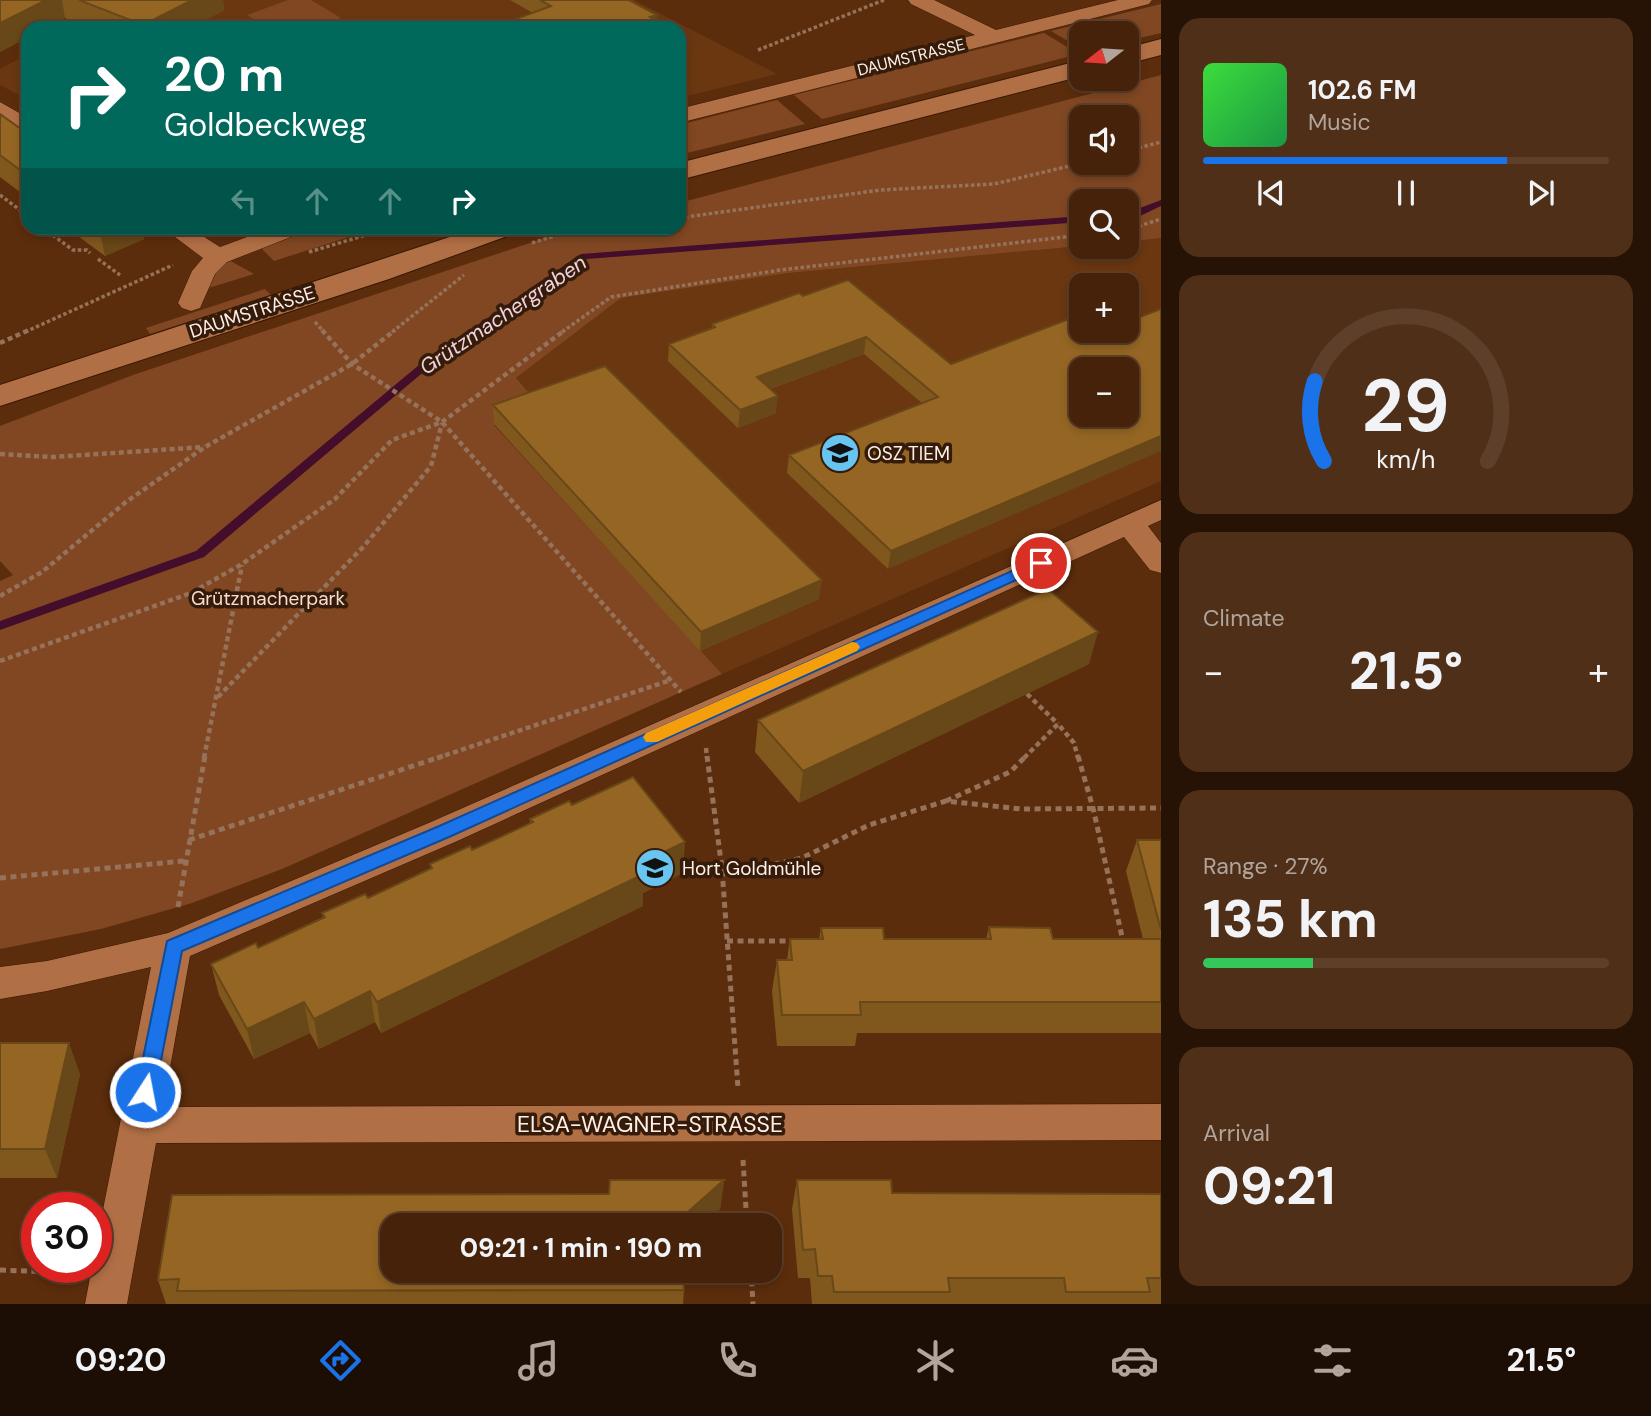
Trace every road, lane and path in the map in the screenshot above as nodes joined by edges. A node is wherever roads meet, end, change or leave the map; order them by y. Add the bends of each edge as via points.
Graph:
1 (884, 0) edge
2 (918, 0) edge
3 (1143, 0) edge
4 (992, 37) junction
5 (1161, 47) edge
6 (758, 50) dead end
7 (1139, 53) edge
8 (1069, 71) edge
9 (0, 109) edge
10 (686, 114) edge
11 (21, 123) edge
12 (1161, 142) edge
13 (1139, 148) edge
14 (1069, 166) edge
15 (686, 170) edge
16 (0, 195) edge
17 (21, 211) edge
18 (686, 217) edge
19 (1161, 219) edge
20 (1139, 226) edge
21 (53, 235) edge
22 (185, 235) edge
23 (274, 235) edge
24 (366, 235) edge
25 (413, 235) edge
26 (513, 237) edge
27 (1069, 237) edge
28 (90, 253) dead end
29 (301, 255) dead end
30 (218, 257) junction
31 (98, 259) dead end
32 (472, 269) dead end
33 (120, 275) dead end
34 (191, 303) junction
35 (312, 319) dead end
36 (0, 343) edge
37 (352, 364) junction
38 (0, 375) edge
39 (0, 396) edge
40 (442, 422) junction
41 (205, 447) junction
42 (0, 454) edge
43 (1161, 509) edge
44 (1129, 523) junction
45 (1161, 563) edge
46 (242, 564) junction
47 (0, 596) edge
48 (0, 661) edge
49 (671, 680) junction
50 (1027, 694) edge
51 (216, 699) junction
52 (701, 714) junction
53 (1058, 724) junction
54 (946, 801) junction
55 (1093, 808) junction
56 (1161, 808) edge
57 (189, 840) junction
58 (184, 861) junction
59 (722, 869) junction
60 (0, 878) edge
61 (727, 941) junction
62 (795, 941) edge
63 (1110, 941) edge
64 (173, 947) junction
65 (0, 983) edge
66 (1161, 1122) edge
67 (740, 1123) junction
68 (139, 1125) junction
69 (746, 1213) edge
70 (0, 1270) edge
71 (752, 1283) edge
72 (108, 1289) edge
73 (753, 1304) edge

1 - 6 path
2 - 4 street
3 - 4 street, DAUMSTRASSE
4 - 10 street, DAUMSTRASSE
5 - 7 main road
8 - 15 main road
9 - 11 street
12 - 13 path
14 - 18 path via 994,184 880,191
16 - 17 path
19 - 20 path
21 - 28 path via 73,250
22 - 30 street
23 - 30 street
24 - 29 path
25 - 34 main road, DAUMSTRASSE
26 - 39 main road, DAUMSTRASSE via 389,268
27 - 40 path via 780,270 611,297
30 - 34 street, DAUMSTRASSE via 204,271
30 - 36 path via 192,257
31 - 33 path
32 - 37 path
34 - 38 main road, DAUMSTRASSE via 51,352
35 - 37 path
37 - 40 path
37 - 41 path
40 - 46 path via 392,440 335,499
40 - 49 path
40 - 51 path via 431,466 364,546
41 - 42 path via 53,457
41 - 47 path via 126,502 43,572
43 - 44 street
44 - 45 street
44 - 52 street
46 - 48 path via 191,593
46 - 51 path
49 - 52 path
49 - 57 path
50 - 53 path
51 - 57 path
52 - 59 path
52 - 64 street via 443,832
53 - 54 path via 1010,772
53 - 55 path via 1074,743
54 - 55 path via 1021,809
54 - 59 path via 869,825 802,858 752,869
55 - 56 path
55 - 63 path via 1123,941
57 - 58 path
58 - 60 path
58 - 64 path
59 - 61 path
61 - 62 path
61 - 67 path
64 - 65 street
64 - 68 street
66 - 67 street, ELSA-WAGNER-STRASSE
67 - 68 street, ELSA-WAGNER-STRASSE
67 - 69 path
68 - 72 street
70 - 72 path
71 - 73 path

